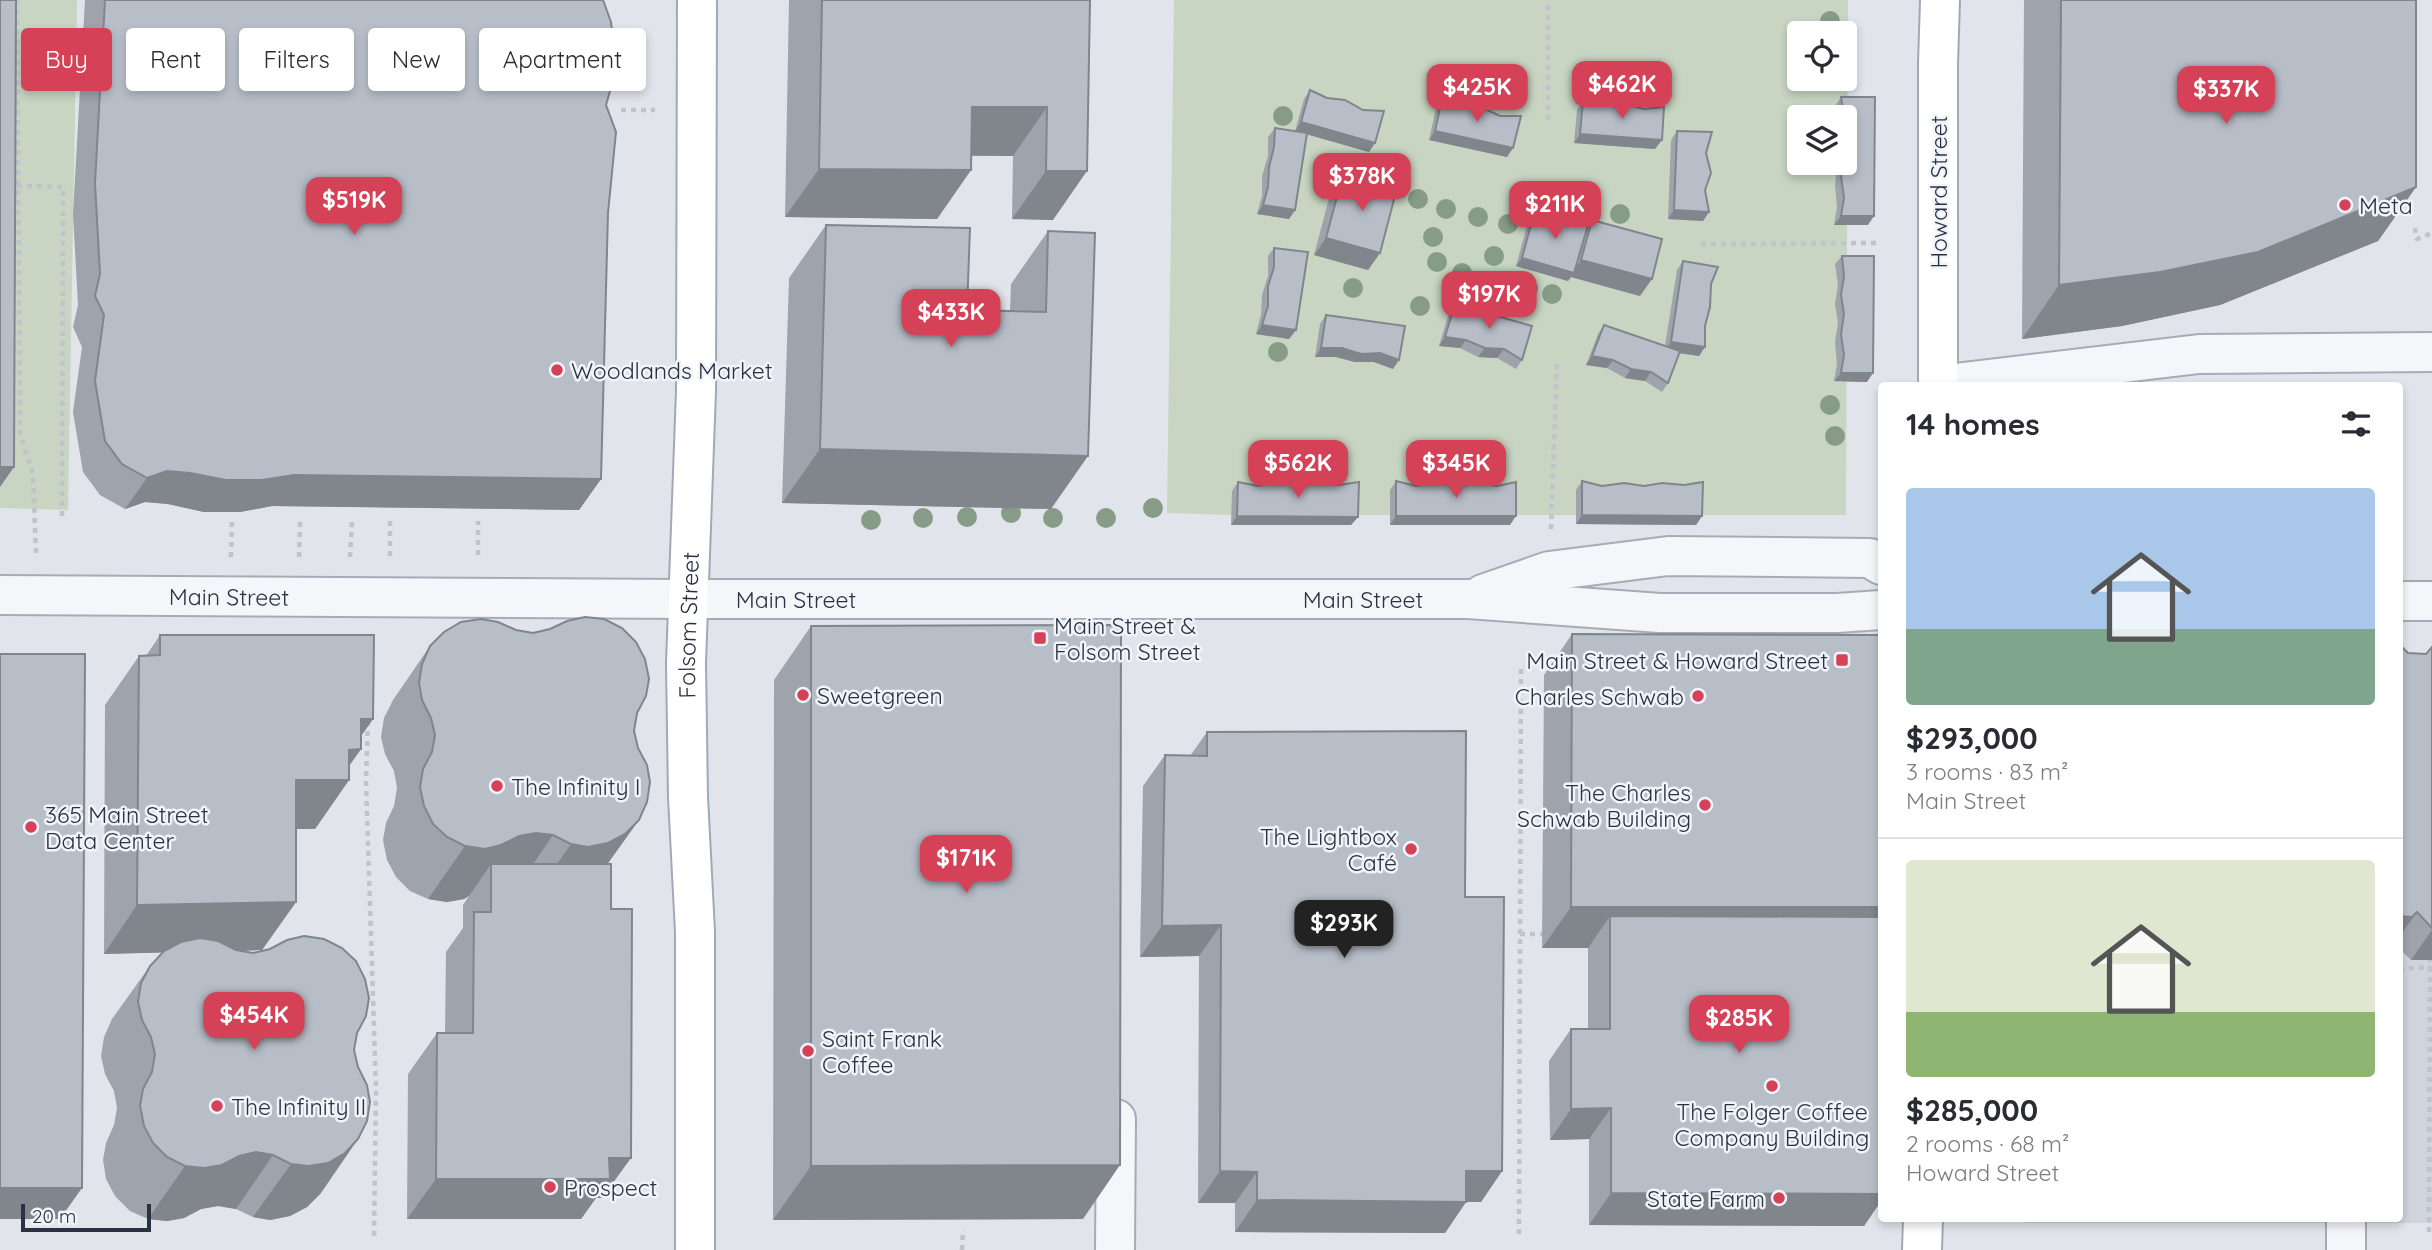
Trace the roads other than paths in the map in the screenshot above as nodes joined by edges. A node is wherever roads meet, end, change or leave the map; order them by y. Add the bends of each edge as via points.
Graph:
1 (697, 0) edge
2 (1940, 0) edge
3 (2432, 352) edge
4 (1938, 382) edge
5 (1963, 382) edge
6 (1878, 563) edge
7 (0, 595) edge
8 (690, 599) junction
9 (1121, 599) junction
10 (1468, 599) junction
11 (2403, 601) edge
12 (2432, 601) edge
13 (1878, 610) edge
14 (1121, 639) edge
15 (1116, 1080) edge
16 (1923, 1222) edge
17 (2346, 1222) edge
18 (695, 1250) edge
19 (1115, 1250) edge
20 (1922, 1250) edge
21 (2346, 1250) edge

1 - 8 main road, Folsom Street via 696,391
2 - 4 main road, Howard Street
3 - 5 street via 2199,354
6 - 10 street, Main Street via 1870,558 1668,556 1549,571
7 - 8 street, Main Street
8 - 9 street, Main Street
8 - 18 main road, Folsom Street via 686,663 695,932
9 - 10 street, Main Street
9 - 14 street
10 - 13 street, Main Street via 1660,613
11 - 12 street
15 - 19 street
16 - 20 main road
17 - 21 street

